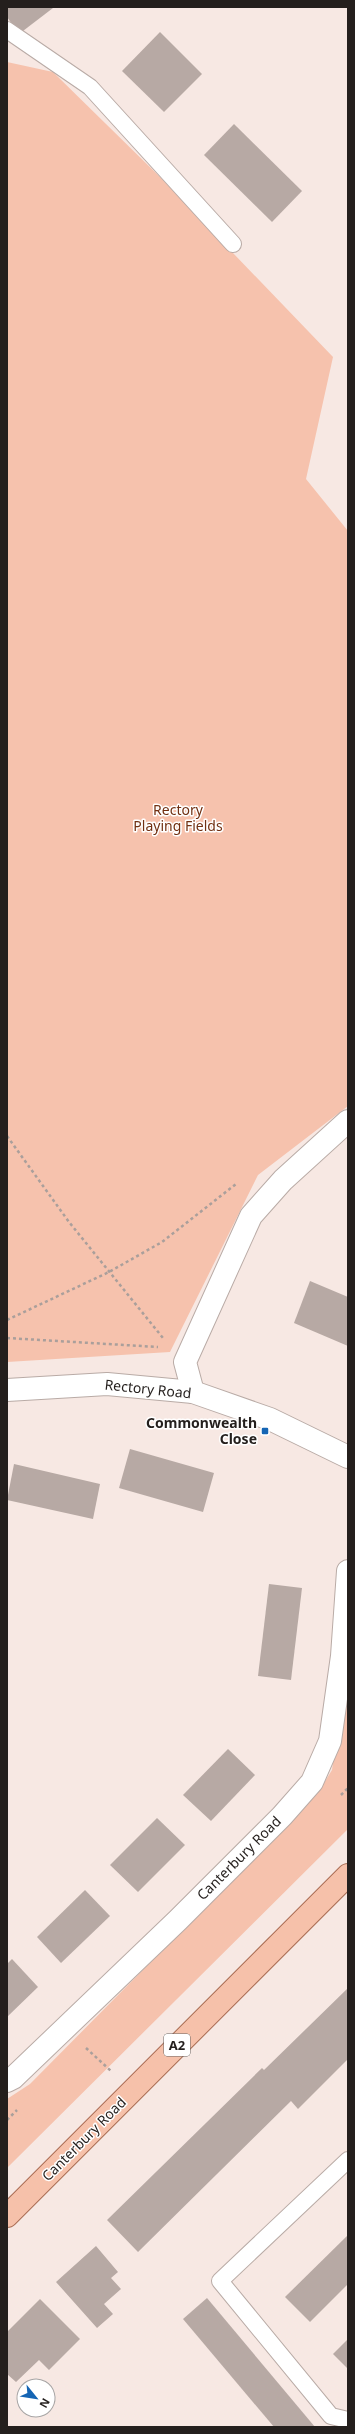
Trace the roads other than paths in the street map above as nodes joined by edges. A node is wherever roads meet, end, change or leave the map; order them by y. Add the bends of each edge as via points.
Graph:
1 (7, 30) edge
2 (233, 244) dead end
3 (348, 1121) edge
4 (7, 1390) edge
5 (193, 1392) junction
6 (348, 1456) edge
7 (348, 1570) edge
8 (348, 1874) edge
9 (7, 2081) edge
10 (348, 2160) edge
11 (7, 2216) edge
12 (348, 2420) edge

1 - 2 lane via 90,88
3 - 5 street via 283,1180 251,1216 178,1355
4 - 5 street, Rectory Road via 107,1384
5 - 6 street, Rectory Road via 270,1419
7 - 9 street, Canterbury Road via 342,1656 330,1741 312,1782 282,1816 167,1930 62,2032
8 - 11 main road, Canterbury Road / A2
10 - 12 lane via 220,2281 331,2416

